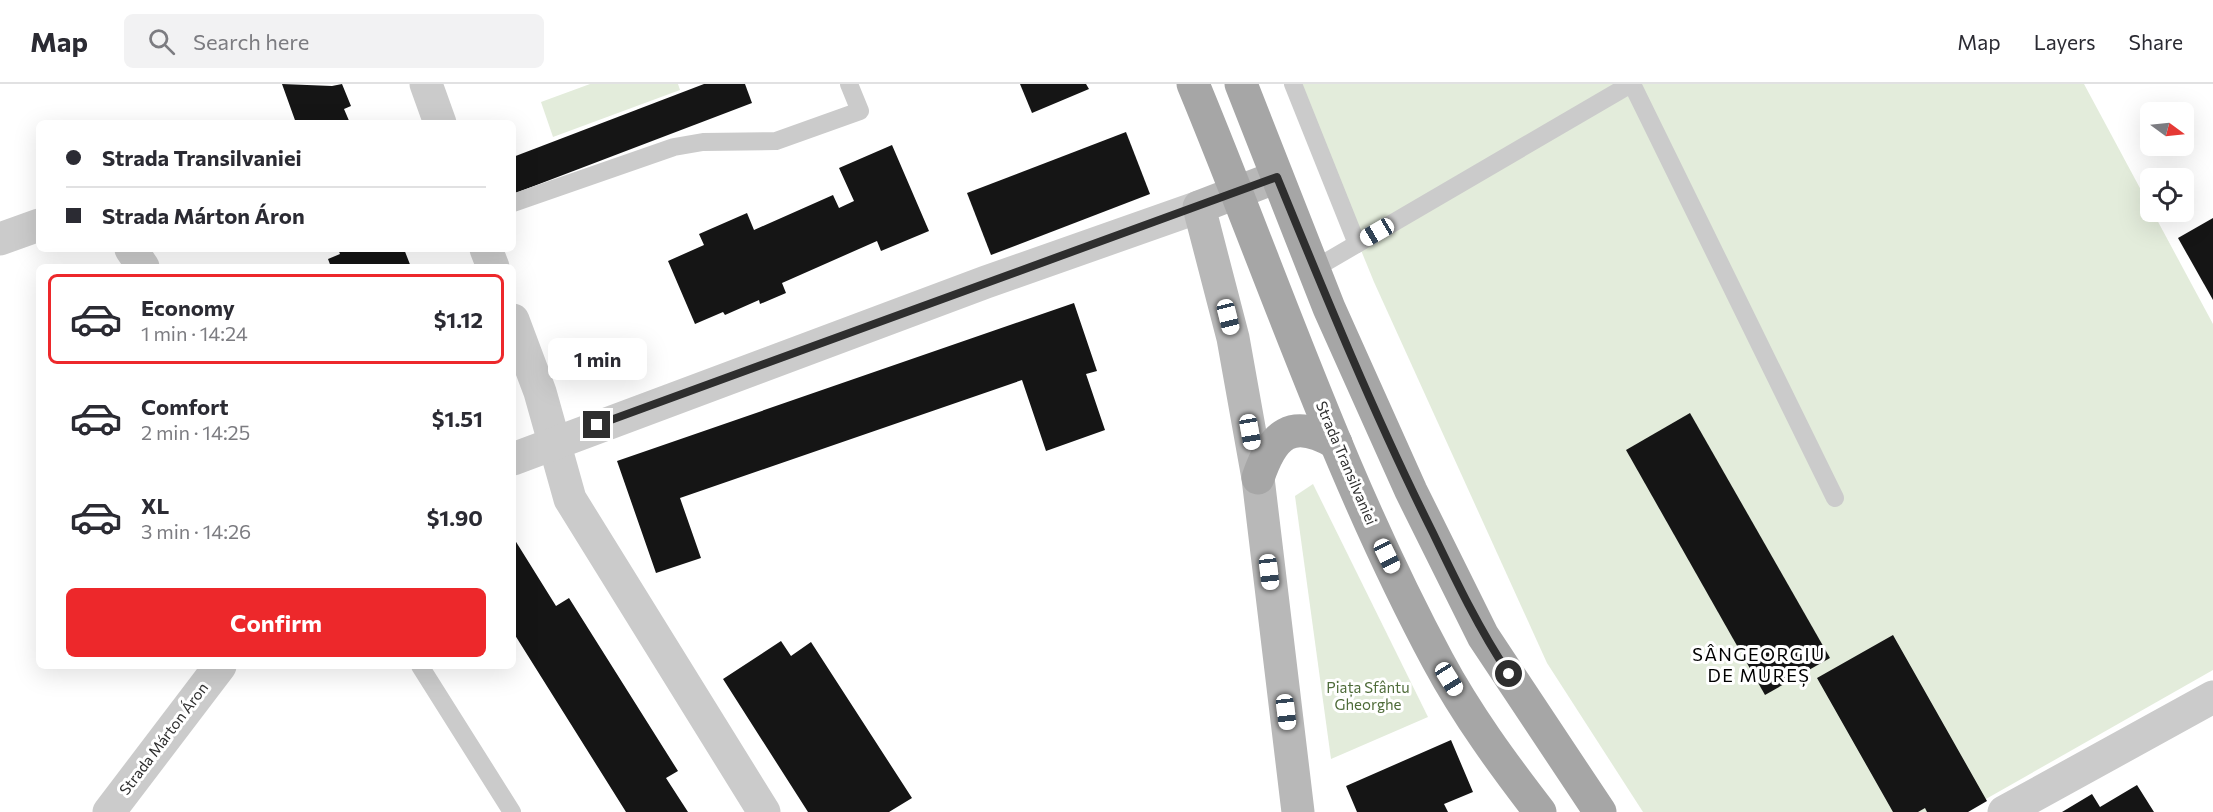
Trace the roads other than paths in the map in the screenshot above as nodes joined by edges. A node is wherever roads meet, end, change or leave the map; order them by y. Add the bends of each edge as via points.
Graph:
1 (426, 84) edge
2 (849, 84) edge
3 (1193, 84) edge
4 (1241, 84) edge
5 (1293, 84) edge
6 (1631, 84) edge
7 (439, 120) edge
8 (1277, 177) junction
9 (1238, 192) junction
10 (516, 202) edge
11 (1199, 207) junction
12 (36, 226) edge
13 (0, 239) edge
14 (1357, 244) junction
15 (1314, 269) junction
16 (516, 328) edge
17 (554, 441) junction
18 (1336, 443) junction
19 (516, 458) edge
20 (1258, 478) junction
21 (1835, 498) dead end
22 (218, 669) edge
23 (422, 669) edge
24 (2213, 697) edge
25 (109, 812) edge
26 (512, 812) edge
27 (764, 812) edge
28 (1298, 812) edge
29 (1540, 812) edge
30 (1600, 812) edge
31 (2004, 812) edge

1 - 7 street
2 - 10 lane via 860,111 776,141 703,142 674,147
3 - 9 main road, Strada Transilvaniei
4 - 8 main road
5 - 14 lane
6 - 14 lane
6 - 21 lane
8 - 9 street
8 - 15 main road
9 - 11 street
9 - 18 main road, Strada Transilvaniei
11 - 17 street
11 - 20 street via 1233,338
12 - 13 street
14 - 15 lane
15 - 30 main road via 1411,491 1483,636
16 - 17 street
17 - 19 street
17 - 27 street via 570,500
18 - 20 main road via 1319,433 1301,429 1289,432 1274,441
18 - 29 main road, Strada Transilvaniei via 1439,662 1505,766
20 - 28 street
22 - 25 street, Strada Márton Áron
23 - 26 lane
24 - 31 street

